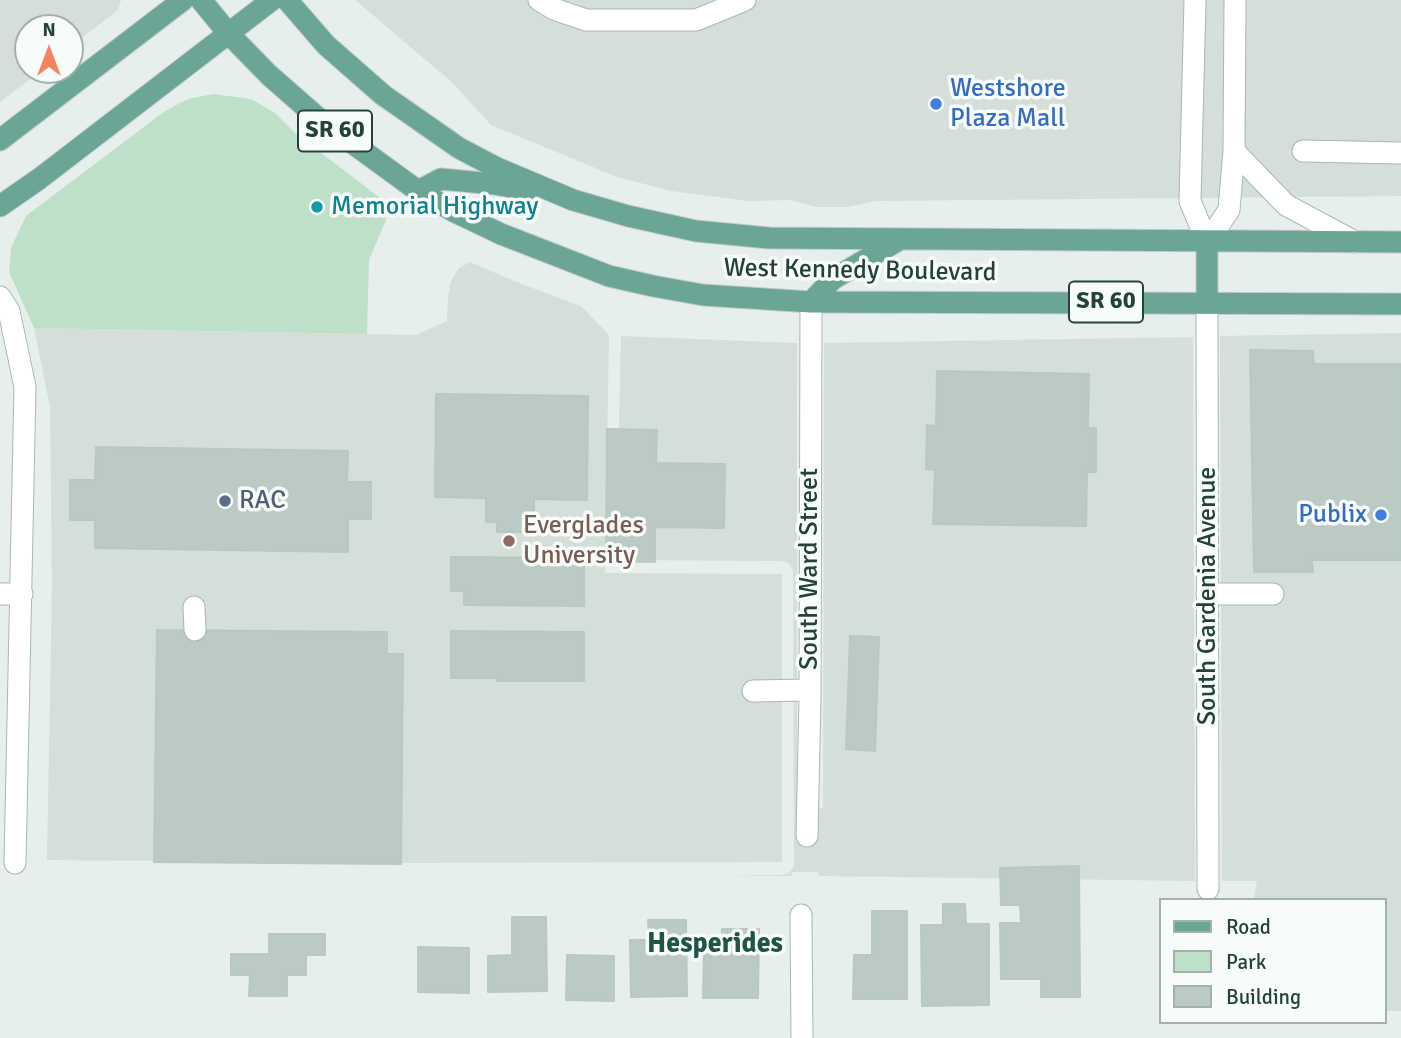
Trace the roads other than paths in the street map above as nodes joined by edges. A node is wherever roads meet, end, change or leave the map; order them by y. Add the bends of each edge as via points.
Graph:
1 (183, 0) edge
2 (201, 0) edge
3 (272, 0) edge
4 (287, 0) edge
5 (539, 0) edge
6 (746, 0) edge
7 (1195, 0) edge
8 (1236, 0) edge
9 (228, 33) junction
10 (0, 140) edge
11 (1234, 151) junction
12 (1303, 151) dead end
13 (1401, 153) edge
14 (418, 191) junction
15 (573, 200) junction
16 (0, 206) edge
17 (899, 240) junction
18 (1208, 242) junction
19 (1355, 242) junction
20 (1401, 242) edge
21 (0, 297) edge
22 (811, 302) junction
23 (1207, 302) junction
24 (1401, 304) edge
25 (0, 594) edge
26 (22, 594) junction
27 (1208, 594) junction
28 (1273, 594) dead end
29 (194, 607) dead end
30 (195, 630) dead end
31 (810, 690) junction
32 (753, 691) dead end
33 (807, 836) dead end
34 (15, 863) dead end
35 (1208, 889) dead end
36 (801, 915) dead end
37 (802, 1038) edge

1 - 10 main road
2 - 9 main road, SR 60
3 - 9 main road
4 - 15 main road, West Kennedy Boulevard / SR 60 via 326,45 419,122 487,163
5 - 6 street via 586,20 696,20
7 - 18 street via 1191,201
8 - 11 street
9 - 14 main road, West Kennedy Boulevard / SR 60 via 318,118
9 - 16 main road
11 - 18 street via 1229,209
11 - 19 street via 1286,205
12 - 13 street
14 - 15 main road via 441,179
14 - 22 main road, West Kennedy Boulevard / SR 60 via 501,234 609,275 703,295
15 - 17 main road, West Kennedy Boulevard / SR 60 via 696,231 769,238
17 - 18 main road, West Kennedy Boulevard / SR 60
17 - 22 main road via 833,279
18 - 19 main road, West Kennedy Boulevard / SR 60
18 - 23 main road
19 - 20 main road, West Kennedy Boulevard / SR 60
21 - 26 street via 9,311 24,387
22 - 23 main road, West Kennedy Boulevard / SR 60
22 - 31 street, South Ward Street
23 - 24 main road, West Kennedy Boulevard / SR 60
23 - 27 street, South Gardenia Avenue
25 - 26 street
26 - 34 street
27 - 28 street
27 - 35 street, South Gardenia Avenue
29 - 30 street
31 - 32 street
31 - 33 street, South Ward Street
36 - 37 street

